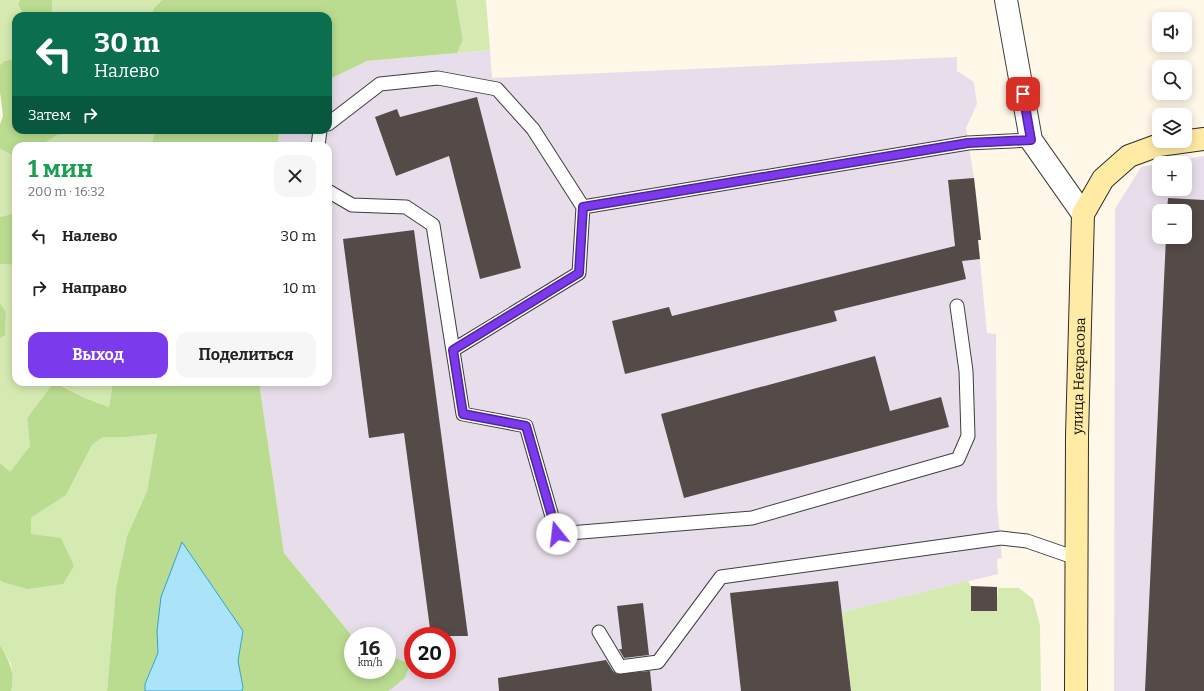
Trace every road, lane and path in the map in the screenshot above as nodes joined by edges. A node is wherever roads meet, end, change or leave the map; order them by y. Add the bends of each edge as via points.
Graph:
1 (1006, 0) edge
2 (332, 121) edge
3 (1204, 139) edge
4 (1031, 140) junction
5 (332, 193) edge
6 (583, 207) junction
7 (1083, 214) junction
8 (957, 306) dead end
9 (453, 350) junction
10 (1076, 558) junction
11 (599, 632) dead end
12 (1076, 691) edge

1 - 4 street
2 - 6 lane via 380,84 438,78 497,89 533,130
3 - 7 main road, улица Некрасова via 1159,145 1129,156 1103,179
4 - 6 lane via 968,143
4 - 7 street
5 - 9 lane via 352,205 406,207 433,225
6 - 9 lane via 579,273
7 - 10 main road, улица Некрасова
8 - 9 lane via 966,371 968,436 958,459 752,518 557,534 526,426 463,414
10 - 11 lane via 1027,541 1001,538 721,577 658,662 620,667
10 - 12 main road, улица Некрасова

